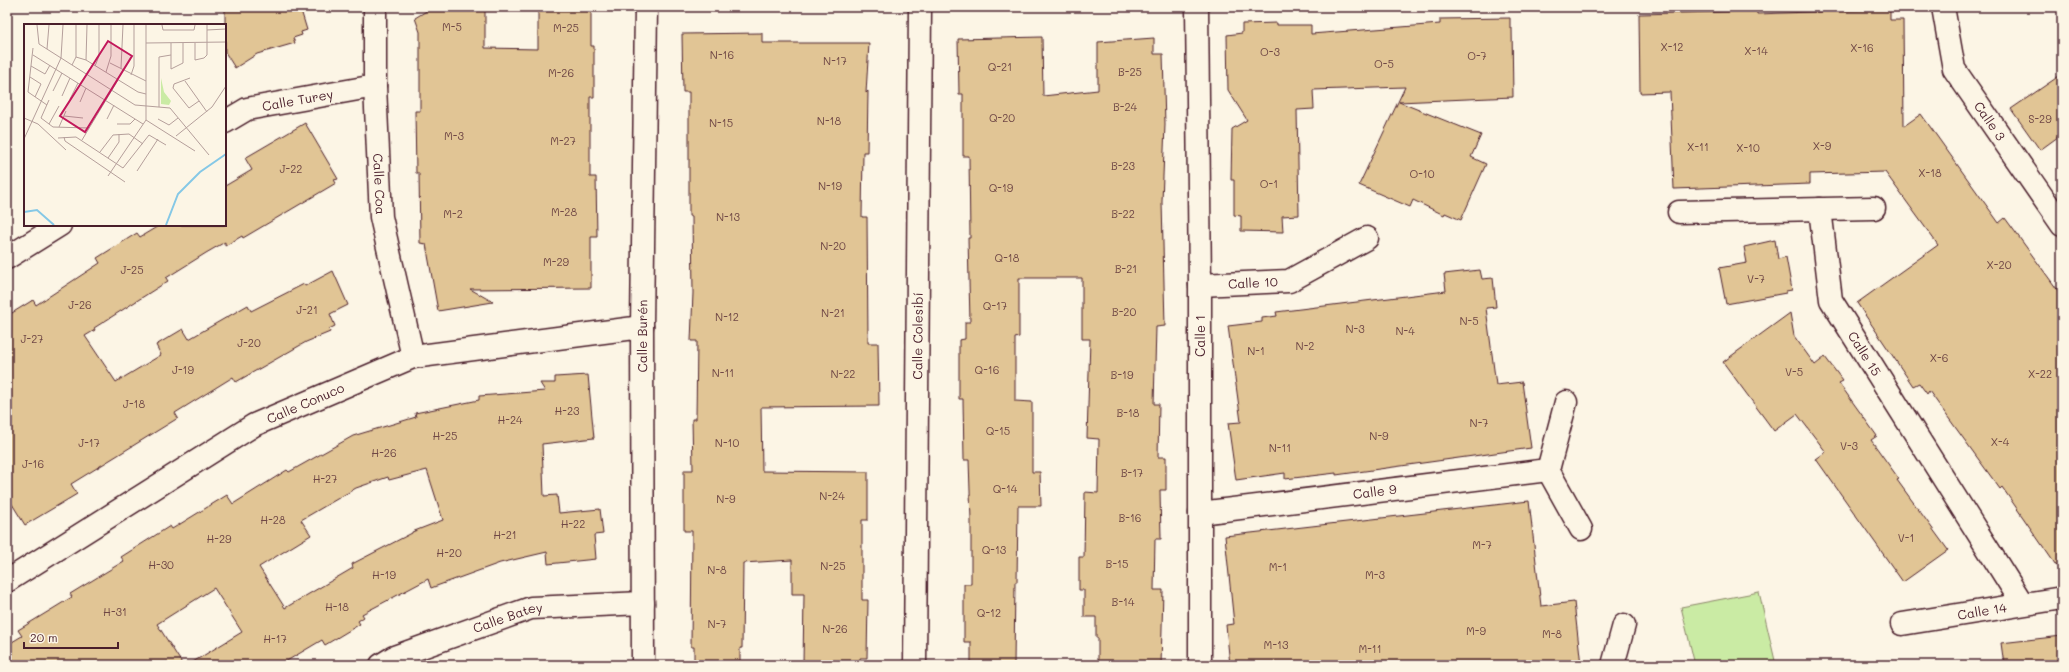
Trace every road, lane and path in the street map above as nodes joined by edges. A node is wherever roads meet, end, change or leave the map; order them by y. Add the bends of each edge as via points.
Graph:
1 (375, 7) edge
2 (646, 7) edge
3 (920, 7) edge
4 (1197, 7) edge
5 (1943, 7) edge
6 (375, 86) junction
7 (226, 121) edge
8 (1874, 208) dead end
9 (1820, 209) junction
10 (1679, 212) dead end
11 (2062, 225) edge
12 (58, 226) edge
13 (1367, 238) dead end
14 (7, 258) edge
15 (1200, 285) junction
16 (642, 328) junction
17 (413, 357) junction
18 (1566, 402) dead end
19 (1548, 470) junction
20 (1200, 513) junction
21 (1581, 529) dead end
22 (7, 581) edge
23 (2062, 598) edge
24 (643, 603) junction
25 (2022, 603) junction
26 (1902, 624) dead end
27 (1624, 625) dead end
28 (381, 665) edge
29 (644, 665) edge
30 (915, 665) edge
31 (1200, 665) edge
32 (1613, 665) edge

1 - 6 street, Calle Coa
2 - 16 street, Calle Burén
3 - 30 street, Calle Colesibí
4 - 15 street, Calle 1
5 - 11 street, Calle 3 via 1954,69
6 - 7 street, Calle Turey via 247,108
6 - 17 street, Calle Coa via 381,217
8 - 9 street
9 - 10 street
9 - 25 street, Calle 15 via 1831,300
12 - 14 street
13 - 15 street, Calle 10 via 1289,281
15 - 20 street, Calle 1
16 - 17 street, Calle Conuco
16 - 24 street, Calle Burén
17 - 22 street, Calle Conuco via 254,425
18 - 19 street
19 - 20 street, Calle 9
19 - 21 street
20 - 31 street, Calle 1
23 - 25 street, Calle 14
24 - 28 street, Calle Batey via 531,608 394,657
24 - 29 street, Calle Burén
25 - 26 street, Calle 14
27 - 32 street

